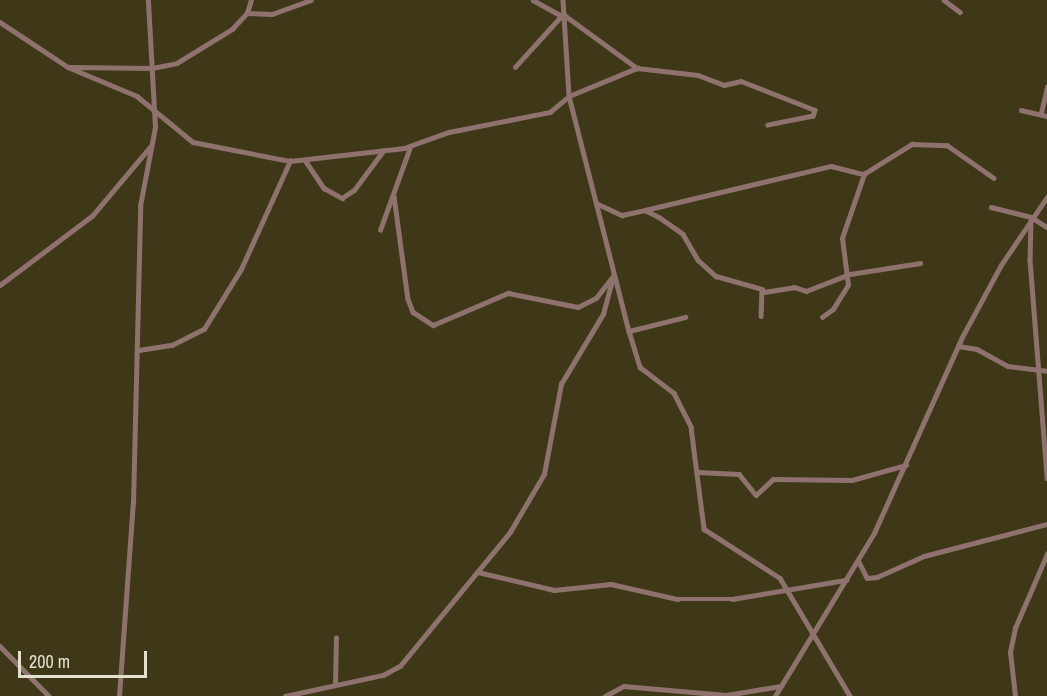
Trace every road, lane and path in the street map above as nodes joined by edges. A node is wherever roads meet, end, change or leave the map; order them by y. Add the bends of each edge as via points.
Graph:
1 (148, 0) edge
2 (251, 0) edge
3 (311, 0) edge
4 (533, 0) edge
5 (563, 0) edge
6 (944, 0) edge
7 (960, 12) dead end
8 (247, 13) junction
9 (562, 15) junction
10 (0, 22) edge
11 (68, 67) junction
12 (515, 67) dead end
13 (152, 68) junction
14 (636, 68) junction
15 (1047, 87) edge
16 (569, 96) junction
17 (156, 110) junction
18 (1021, 110) dead end
19 (1041, 113) junction
20 (1047, 116) edge
21 (768, 125) dead end
22 (152, 145) junction
23 (410, 147) junction
24 (383, 151) junction
25 (305, 160) junction
26 (290, 161) junction
27 (864, 174) junction
28 (994, 178) dead end
29 (394, 196) junction
30 (1047, 197) edge
31 (596, 203) junction
32 (991, 207) dead end
33 (645, 210) junction
34 (1032, 217) junction
35 (1047, 227) edge
36 (380, 230) dead end
37 (920, 263) dead end
38 (614, 274) junction
39 (850, 274) junction
40 (0, 285) edge
41 (764, 292) junction
42 (761, 316) dead end
43 (822, 316) dead end
44 (685, 317) dead end
45 (628, 331) junction
46 (958, 346) junction
47 (139, 350) junction
48 (1040, 369) junction
49 (1047, 371) edge
50 (906, 465) junction
51 (697, 472) junction
52 (1047, 478) edge
53 (1047, 524) edge
54 (1047, 554) edge
55 (858, 560) junction
56 (478, 572) junction
57 (846, 580) junction
58 (788, 591) junction
59 (815, 631) junction
60 (336, 638) dead end
61 (0, 646) edge
62 (335, 684) junction
63 (781, 686) junction
64 (49, 696) edge
65 (119, 696) edge
66 (285, 696) edge
67 (605, 696) edge
68 (774, 696) edge
69 (850, 696) edge
70 (1015, 696) edge

1 - 13 street
2 - 8 street
3 - 8 street via 272,14
4 - 9 street
5 - 9 street
6 - 7 street
8 - 13 street via 177,63
9 - 12 street
9 - 14 street
9 - 16 street
10 - 11 street
11 - 13 street
11 - 17 street via 119,87
13 - 17 street
14 - 16 street
14 - 21 street via 698,75 724,85 741,81 815,110 813,116
15 - 19 street
16 - 23 street via 550,112 449,132
16 - 31 street
17 - 22 street
17 - 26 street via 193,142
18 - 19 street
19 - 20 street
22 - 40 street via 92,216
22 - 47 street via 140,206
23 - 24 street
23 - 29 street
24 - 25 street
24 - 25 street via 354,190 342,198 324,188
25 - 26 street
26 - 47 street via 241,269 204,329 172,345
27 - 28 street via 912,144 947,145
27 - 33 street via 831,166
27 - 39 street via 842,238
29 - 36 street
29 - 38 street via 408,299 413,312 433,326 508,293 578,307 596,298
30 - 34 street
31 - 33 street via 622,215
31 - 38 street
32 - 34 street
33 - 41 street via 683,234 698,260 716,276
34 - 35 street
34 - 46 street
34 - 48 street via 1030,260
37 - 39 street
38 - 45 street
38 - 56 street via 603,314 561,384 544,474 530,504
39 - 41 street via 806,291 794,287
39 - 43 street via 842,296
41 - 42 street
44 - 45 street
45 - 51 street via 640,367 674,393 684,411 694,437
46 - 48 street via 978,349 1008,366
46 - 50 street
47 - 65 street
48 - 49 street
48 - 52 street
50 - 51 street via 852,480 773,478 756,495 739,474
50 - 55 street
51 - 58 street via 704,530 780,578
53 - 55 street via 924,556 877,577 867,578
54 - 70 street via 1015,628 1010,652
55 - 57 street
56 - 58 street via 554,590 611,584 677,599
56 - 62 street via 400,666 383,675
57 - 58 street
57 - 59 street
58 - 59 street
59 - 63 street
59 - 69 street
60 - 62 street
61 - 64 street
62 - 66 street
63 - 67 street via 718,695 624,686
63 - 68 street

